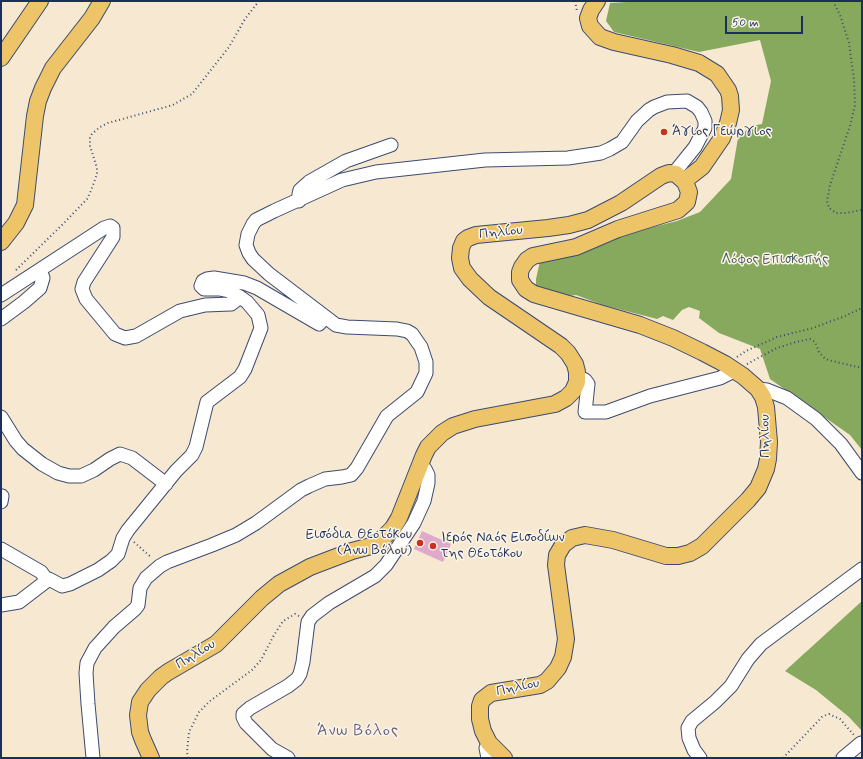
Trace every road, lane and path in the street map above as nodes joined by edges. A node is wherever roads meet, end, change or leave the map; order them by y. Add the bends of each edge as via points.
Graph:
1 (40, 1) edge
2 (102, 1) edge
3 (259, 1) edge
4 (597, 1) edge
5 (834, 1) edge
6 (1, 58) edge
7 (391, 145) dead end
8 (679, 177) junction
9 (299, 201) junction
10 (862, 210) edge
11 (1, 242) edge
12 (40, 270) junction
13 (11, 275) dead end
14 (1, 295) edge
15 (240, 297) junction
16 (862, 308) edge
17 (325, 317) junction
18 (1, 319) edge
19 (730, 367) junction
20 (862, 368) edge
21 (577, 376) junction
22 (758, 389) junction
23 (1, 417) edge
24 (420, 465) junction
25 (862, 473) edge
26 (166, 484) junction
27 (125, 534) junction
28 (1, 549) edge
29 (160, 566) junction
30 (862, 569) edge
31 (47, 580) junction
32 (1, 605) edge
33 (308, 622) junction
34 (861, 744) edge
35 (488, 750) edge
36 (93, 758) edge
37 (151, 758) edge
38 (188, 758) edge
39 (288, 758) edge
40 (504, 758) edge
41 (700, 758) edge
42 (783, 758) edge
43 (843, 758) edge

1 - 6 main road
2 - 11 main road via 53,68 43,88 35,116 25,205 16,223
3 - 13 path via 229,47 192,94 173,105 108,123 92,134 90,146 97,174 90,193 64,223
4 - 8 main road via 588,18 590,26 600,37 699,63 717,74 728,90 731,110 722,138 702,166
5 - 10 path via 849,43 855,104 827,201 829,208 836,213
7 - 9 street via 346,161 309,182 300,190
8 - 9 street via 705,128 706,121 701,112 687,101 667,102 648,110 622,142 601,153 568,158 485,160 376,172 342,180
8 - 19 main road, Πηλίου via 689,190 688,199 680,209 618,229 576,247 533,256 522,267 520,280 526,289 534,294 640,325 673,338
8 - 21 main road, Πηλίου via 666,174 621,203 588,220 548,228 476,235 468,238 462,245 462,268 470,279 489,297 565,349 575,364
9 - 17 street via 256,220 246,239 246,245 260,266
12 - 14 street
12 - 15 street via 104,228 112,227 113,237 84,282 82,291 113,332 121,337 136,336 187,309 210,304 231,304
12 - 18 street via 43,278 40,288
15 - 17 street via 224,290 207,290 201,284 210,278 239,281 257,288 319,324
15 - 26 street via 252,306 258,315 260,331 240,377 207,402 194,451
16 - 19 path via 813,328 777,337 746,351
17 - 29 street via 341,326 398,329 412,334 421,347 426,362 426,373 419,389 387,416 351,475 325,479 309,486 236,535
19 - 20 path via 777,348 810,339 828,360
19 - 21 street via 720,378 650,396 606,412 585,412 588,384
19 - 22 main road, Πηλίου
21 - 24 main road, Πηλίου via 573,391 555,404 484,417 448,429 428,447
22 - 25 street via 787,398 816,420 837,439
22 - 35 main road, Πηλίου via 768,421 768,459 763,476 758,488 748,500 702,546 685,554 666,556 613,540 585,535 572,538 561,547 556,566 566,634 563,657 554,673 544,683 496,691 482,700 480,719
23 - 26 street via 23,449 58,473 81,476 123,454
24 - 33 street via 428,475 424,501 414,523 386,565 375,576 316,612
24 - 37 main road, Πηλίου via 399,518 383,538 371,546 305,569 279,584 216,644 155,682 140,702 138,715 141,736
26 - 27 street
27 - 29 path
27 - 31 street via 118,554 98,570 66,586
28 - 31 street via 41,572
29 - 36 street via 142,582 135,609 99,644 88,663 86,672
30 - 41 street via 761,644 731,686 692,720 688,728 689,738
31 - 32 street via 19,602
33 - 38 path via 295,614 283,621 261,660 252,670 203,707 189,732
33 - 39 street via 303,662 297,679 243,714 246,723 272,749
34 - 42 path via 840,720 829,714 822,717
34 - 43 street
35 - 40 main road, Πηλίου

